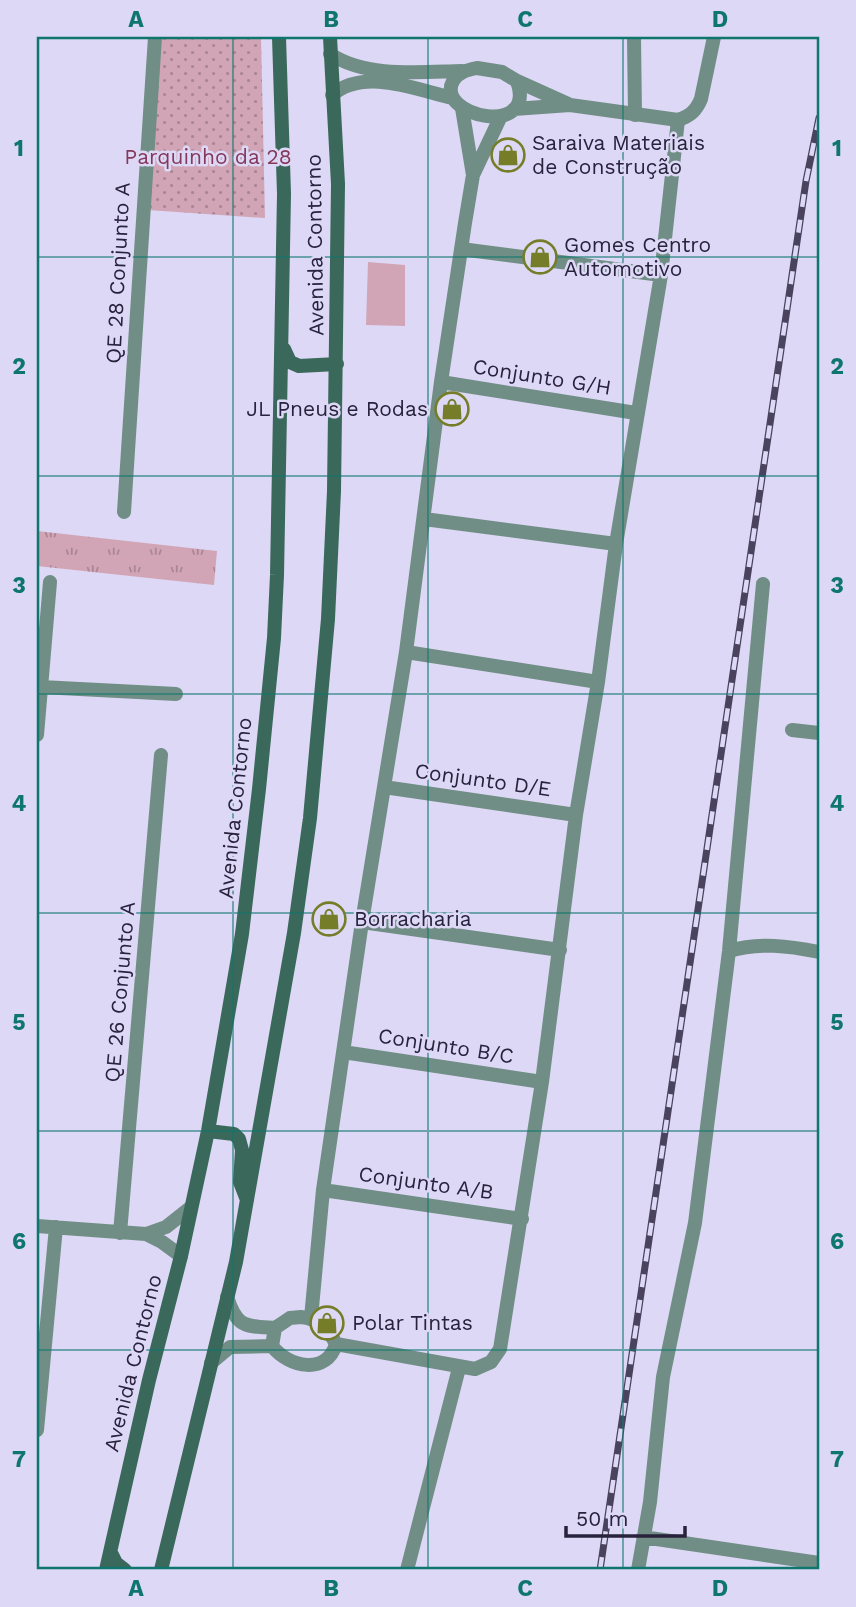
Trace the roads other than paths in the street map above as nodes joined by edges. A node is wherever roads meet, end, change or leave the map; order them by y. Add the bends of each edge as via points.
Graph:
1 (155, 37) edge
2 (279, 37) edge
3 (330, 37) edge
4 (634, 37) edge
5 (714, 37) edge
6 (330, 54) junction
7 (462, 71) junction
8 (517, 81) junction
9 (332, 95) junction
10 (458, 103) junction
11 (570, 105) junction
12 (508, 113) junction
13 (635, 115) junction
14 (678, 120) junction
15 (472, 176) junction
16 (461, 248) junction
17 (661, 275) junction
18 (283, 344) junction
19 (337, 364) junction
20 (441, 382) junction
21 (636, 413) junction
22 (124, 512) dead end
23 (424, 519) junction
24 (616, 544) junction
25 (50, 582) dead end
26 (763, 584) dead end
27 (406, 652) junction
28 (598, 682) junction
29 (41, 687) junction
30 (176, 694) dead end
31 (792, 730) dead end
32 (819, 733) edge
33 (37, 735) edge
34 (161, 755) dead end
35 (384, 788) junction
36 (576, 815) junction
37 (362, 922) junction
38 (560, 950) junction
39 (729, 951) junction
40 (819, 952) edge
41 (343, 1052) junction
42 (542, 1082) junction
43 (208, 1131) junction
44 (323, 1190) junction
45 (247, 1201) junction
46 (190, 1208) junction
47 (522, 1219) junction
48 (37, 1226) edge
49 (56, 1227) junction
50 (120, 1233) junction
51 (146, 1234) junction
52 (181, 1256) junction
53 (227, 1297) junction
54 (312, 1318) junction
55 (275, 1328) junction
56 (336, 1343) junction
57 (272, 1346) junction
58 (212, 1363) junction
59 (460, 1368) junction
60 (37, 1430) edge
61 (643, 1537) junction
62 (111, 1553) junction
63 (819, 1563) edge
64 (106, 1570) edge
65 (125, 1570) edge
66 (161, 1570) edge
67 (407, 1570) edge
68 (638, 1570) edge

1 - 22 street, QE 28 Conjunto A
2 - 18 main road, Avenida Contorno
3 - 6 main road, Avenida Contorno
4 - 13 street
5 - 14 street via 698,106
6 - 7 street via 359,68
6 - 9 main road, Avenida Contorno
7 - 8 street via 489,69
7 - 10 street via 451,85
8 - 11 street
8 - 12 street via 520,98
9 - 10 street via 341,88 391,83
9 - 19 main road, Avenida Contorno via 338,184
10 - 12 street via 481,115
10 - 15 street
11 - 12 street
11 - 13 street
12 - 15 street
13 - 14 street
14 - 17 street
15 - 16 street
16 - 17 street
16 - 20 street
17 - 21 street
18 - 19 main road via 290,362 299,366
18 - 43 main road, Avenida Contorno via 274,638 242,934
19 - 45 main road, Avenida Contorno via 328,619 310,818
20 - 21 street, Conjunto G/H
20 - 23 street
21 - 24 street
23 - 24 street
23 - 27 street
24 - 28 street
25 - 29 street
26 - 39 street
27 - 28 street
27 - 35 street
28 - 36 street
29 - 30 street
29 - 33 street
31 - 32 street
34 - 50 street, QE 26 Conjunto A
35 - 36 street, Conjunto D/E
35 - 37 street
36 - 38 street
37 - 38 street
37 - 41 street
38 - 42 street
39 - 40 street via 770,945
39 - 61 street via 695,1223 663,1377
41 - 42 street, Conjunto B/C
41 - 44 street
42 - 47 street
43 - 45 main road via 234,1134 239,1139 240,1182
43 - 46 main road, Avenida Contorno
44 - 47 street, Conjunto A/B
44 - 54 street
45 - 53 main road, Avenida Contorno
46 - 51 street via 166,1227
46 - 52 main road, Avenida Contorno
47 - 59 street via 500,1349 491,1362 475,1369
48 - 49 street
49 - 50 street
49 - 60 street
50 - 51 street
51 - 52 street
52 - 62 main road, Avenida Contorno
53 - 55 street via 241,1323
53 - 58 main road, Avenida Contorno
54 - 55 street via 290,1318
54 - 56 street via 331,1332
55 - 57 street
56 - 57 street via 327,1362 312,1365 285,1359
56 - 59 street
57 - 58 street via 229,1347
58 - 66 main road, Avenida Contorno
59 - 67 street
61 - 63 street
61 - 68 street
62 - 64 main road, Avenida Contorno
62 - 65 main road

